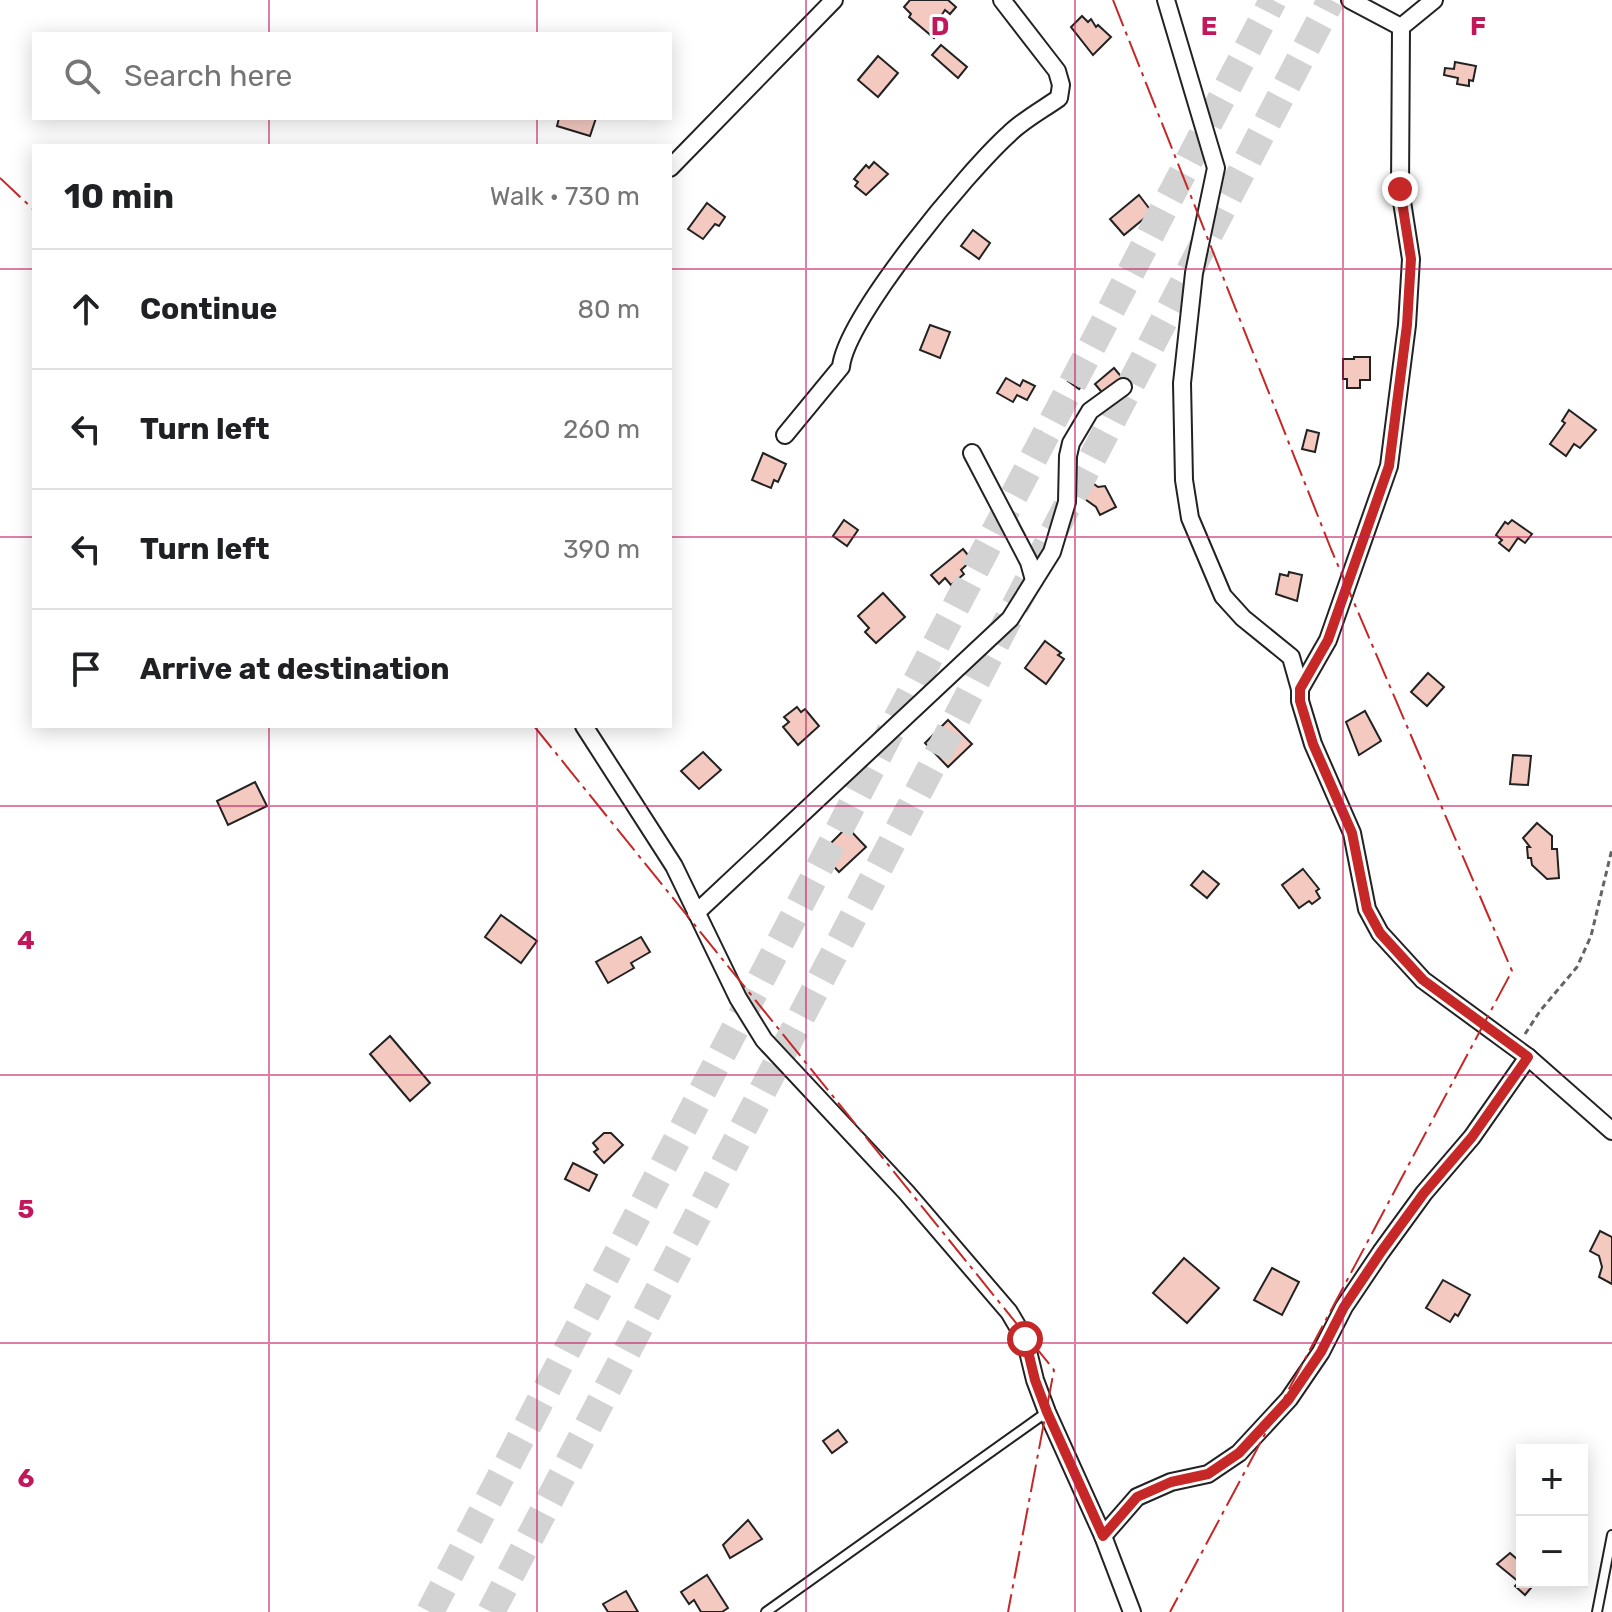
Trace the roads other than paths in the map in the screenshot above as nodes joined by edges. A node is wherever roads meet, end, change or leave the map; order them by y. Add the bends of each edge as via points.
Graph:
1 (834, 0) edge
2 (1002, 0) edge
3 (1166, 0) edge
4 (1350, 0) edge
5 (1434, 0) edge
6 (1401, 27) junction
7 (672, 166) edge
8 (1123, 387) dead end
9 (785, 435) dead end
10 (972, 453) dead end
11 (1034, 580) junction
12 (1300, 689) junction
13 (585, 728) edge
14 (696, 913) junction
15 (1522, 1052) junction
16 (1612, 1131) edge
17 (1047, 1412) junction
18 (1612, 1535) edge
19 (1103, 1536) junction
20 (766, 1612) edge
21 (1132, 1612) edge
22 (1597, 1612) edge

1 - 7 street
2 - 9 street via 1057,71 1059,98 1009,133 958,187 861,319 842,354 841,367
3 - 12 street via 1216,168 1194,273 1182,383 1190,518 1223,596 1291,657
4 - 6 street
5 - 6 street
6 - 12 street via 1400,189 1411,259 1389,466 1328,640
8 - 11 street via 1090,411 1071,443 1067,502 1052,552
10 - 11 street
11 - 14 street via 1010,619
12 - 15 street via 1313,744 1352,833 1367,909 1380,933 1423,980
13 - 14 street via 674,866
14 - 17 street via 764,1040 1009,1312 1025,1339
15 - 16 street
15 - 19 street via 1472,1137 1381,1252 1289,1399 1239,1453 1208,1474 1137,1497
17 - 19 street
17 - 20 lane
18 - 22 lane
19 - 21 street

